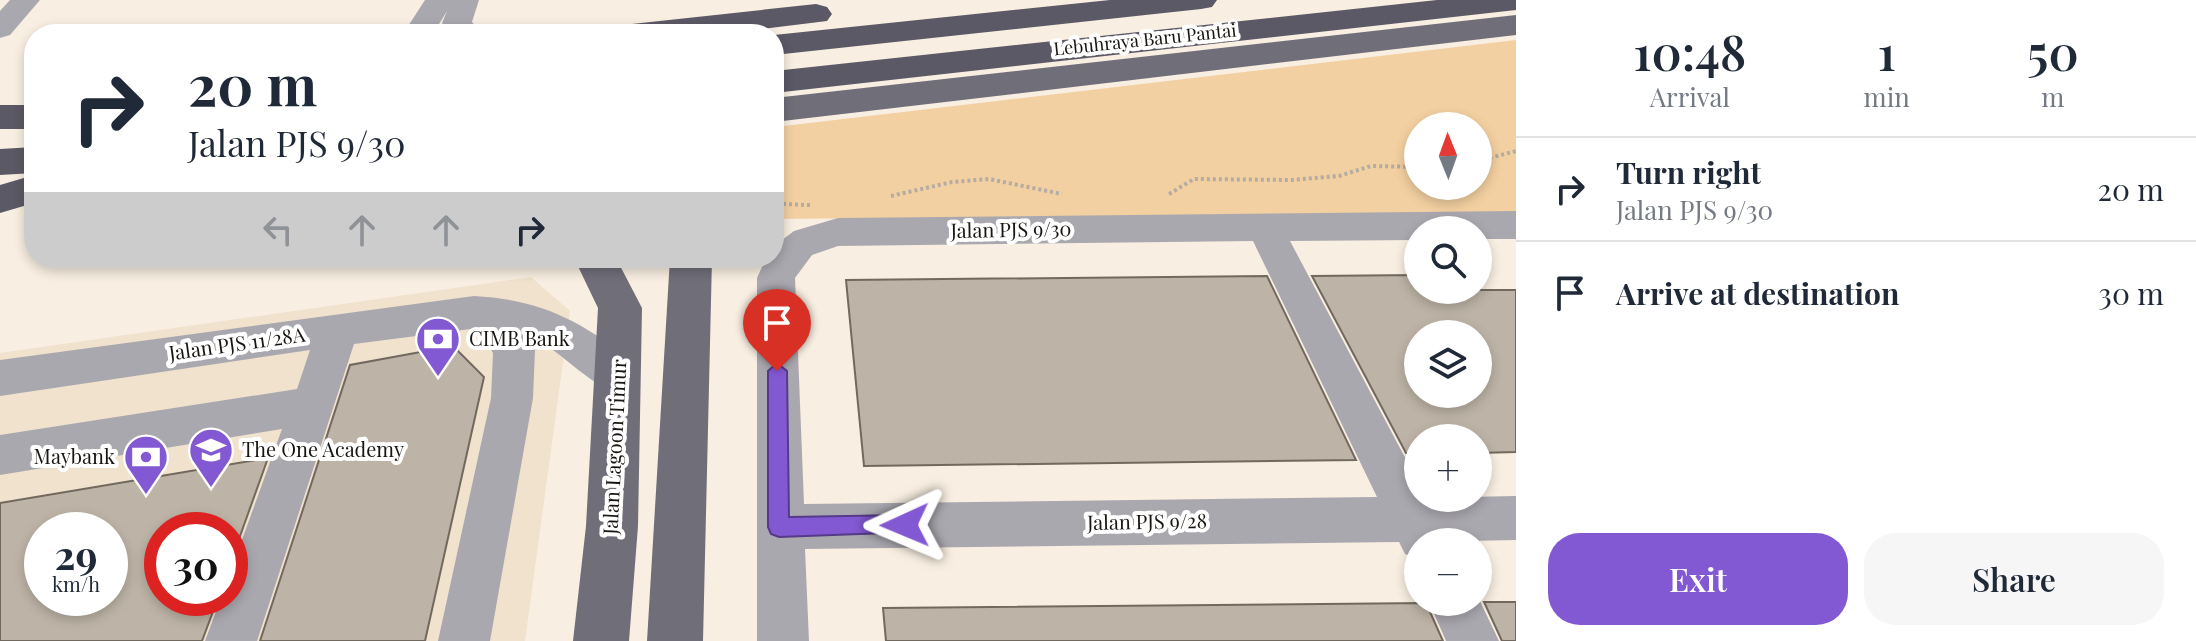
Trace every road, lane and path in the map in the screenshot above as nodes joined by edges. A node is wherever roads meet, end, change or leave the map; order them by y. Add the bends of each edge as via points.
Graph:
1 (26, 0) edge
2 (439, 0) edge
3 (465, 0) edge
4 (946, 0) edge
5 (1201, 0) edge
6 (1516, 1) edge
7 (424, 24) edge
8 (458, 24) edge
9 (724, 24) edge
10 (1516, 25) edge
11 (0, 29) edge
12 (784, 44) edge
13 (784, 81) edge
14 (784, 109) edge
15 (0, 117) edge
16 (24, 117) edge
17 (1516, 151) edge
18 (1492, 157) edge
19 (1404, 167) edge
20 (1068, 194) dead end
21 (1167, 195) dead end
22 (884, 198) dead end
23 (784, 204) edge
24 (819, 205) dead end
25 (1516, 225) edge
26 (1265, 228) junction
27 (784, 258) edge
28 (600, 268) edge
29 (691, 268) edge
30 (780, 268) edge
31 (474, 312) junction
32 (338, 330) junction
33 (619, 375) junction
34 (0, 378) edge
35 (312, 405) junction
36 (0, 455) edge
37 (1516, 518) edge
38 (779, 527) junction
39 (1416, 528) edge
40 (1434, 528) edge
41 (1404, 530) edge
42 (1461, 616) edge
43 (231, 641) edge
44 (464, 641) edge
45 (601, 641) edge
46 (675, 641) edge
47 (783, 641) edge
48 (1473, 641) edge

1 - 11 street
2 - 7 street
3 - 8 street
4 - 9 highway
5 - 12 highway, Lebuhraya Baru Pantai
6 - 13 highway, Lebuhraya Baru Pantai
10 - 14 main road
15 - 16 highway
17 - 18 path
19 - 21 path via 1371,166 1339,176 1292,180 1194,179
20 - 22 path via 991,179
23 - 24 path
25 - 26 street, Jalan PJS 9/30
26 - 27 street, Jalan PJS 9/30 via 838,232 807,240
26 - 39 street
28 - 33 main road, Jalan Lagoon Timur via 620,308
29 - 46 main road
30 - 38 street, Jalan PJS 9/30
31 - 32 street, Jalan PJS 11/28A
31 - 33 street, Jalan PJS 11/28A via 529,316 555,326
31 - 44 street via 495,322 514,350 512,398
32 - 34 street, Jalan PJS 11/28A
32 - 35 street
33 - 45 main road, Jalan Lagoon Timur
35 - 36 street
35 - 43 street
37 - 40 street, Jalan PJS 9/28
38 - 41 street, Jalan PJS 9/28
38 - 47 street, Jalan PJS 9/30
42 - 48 street

